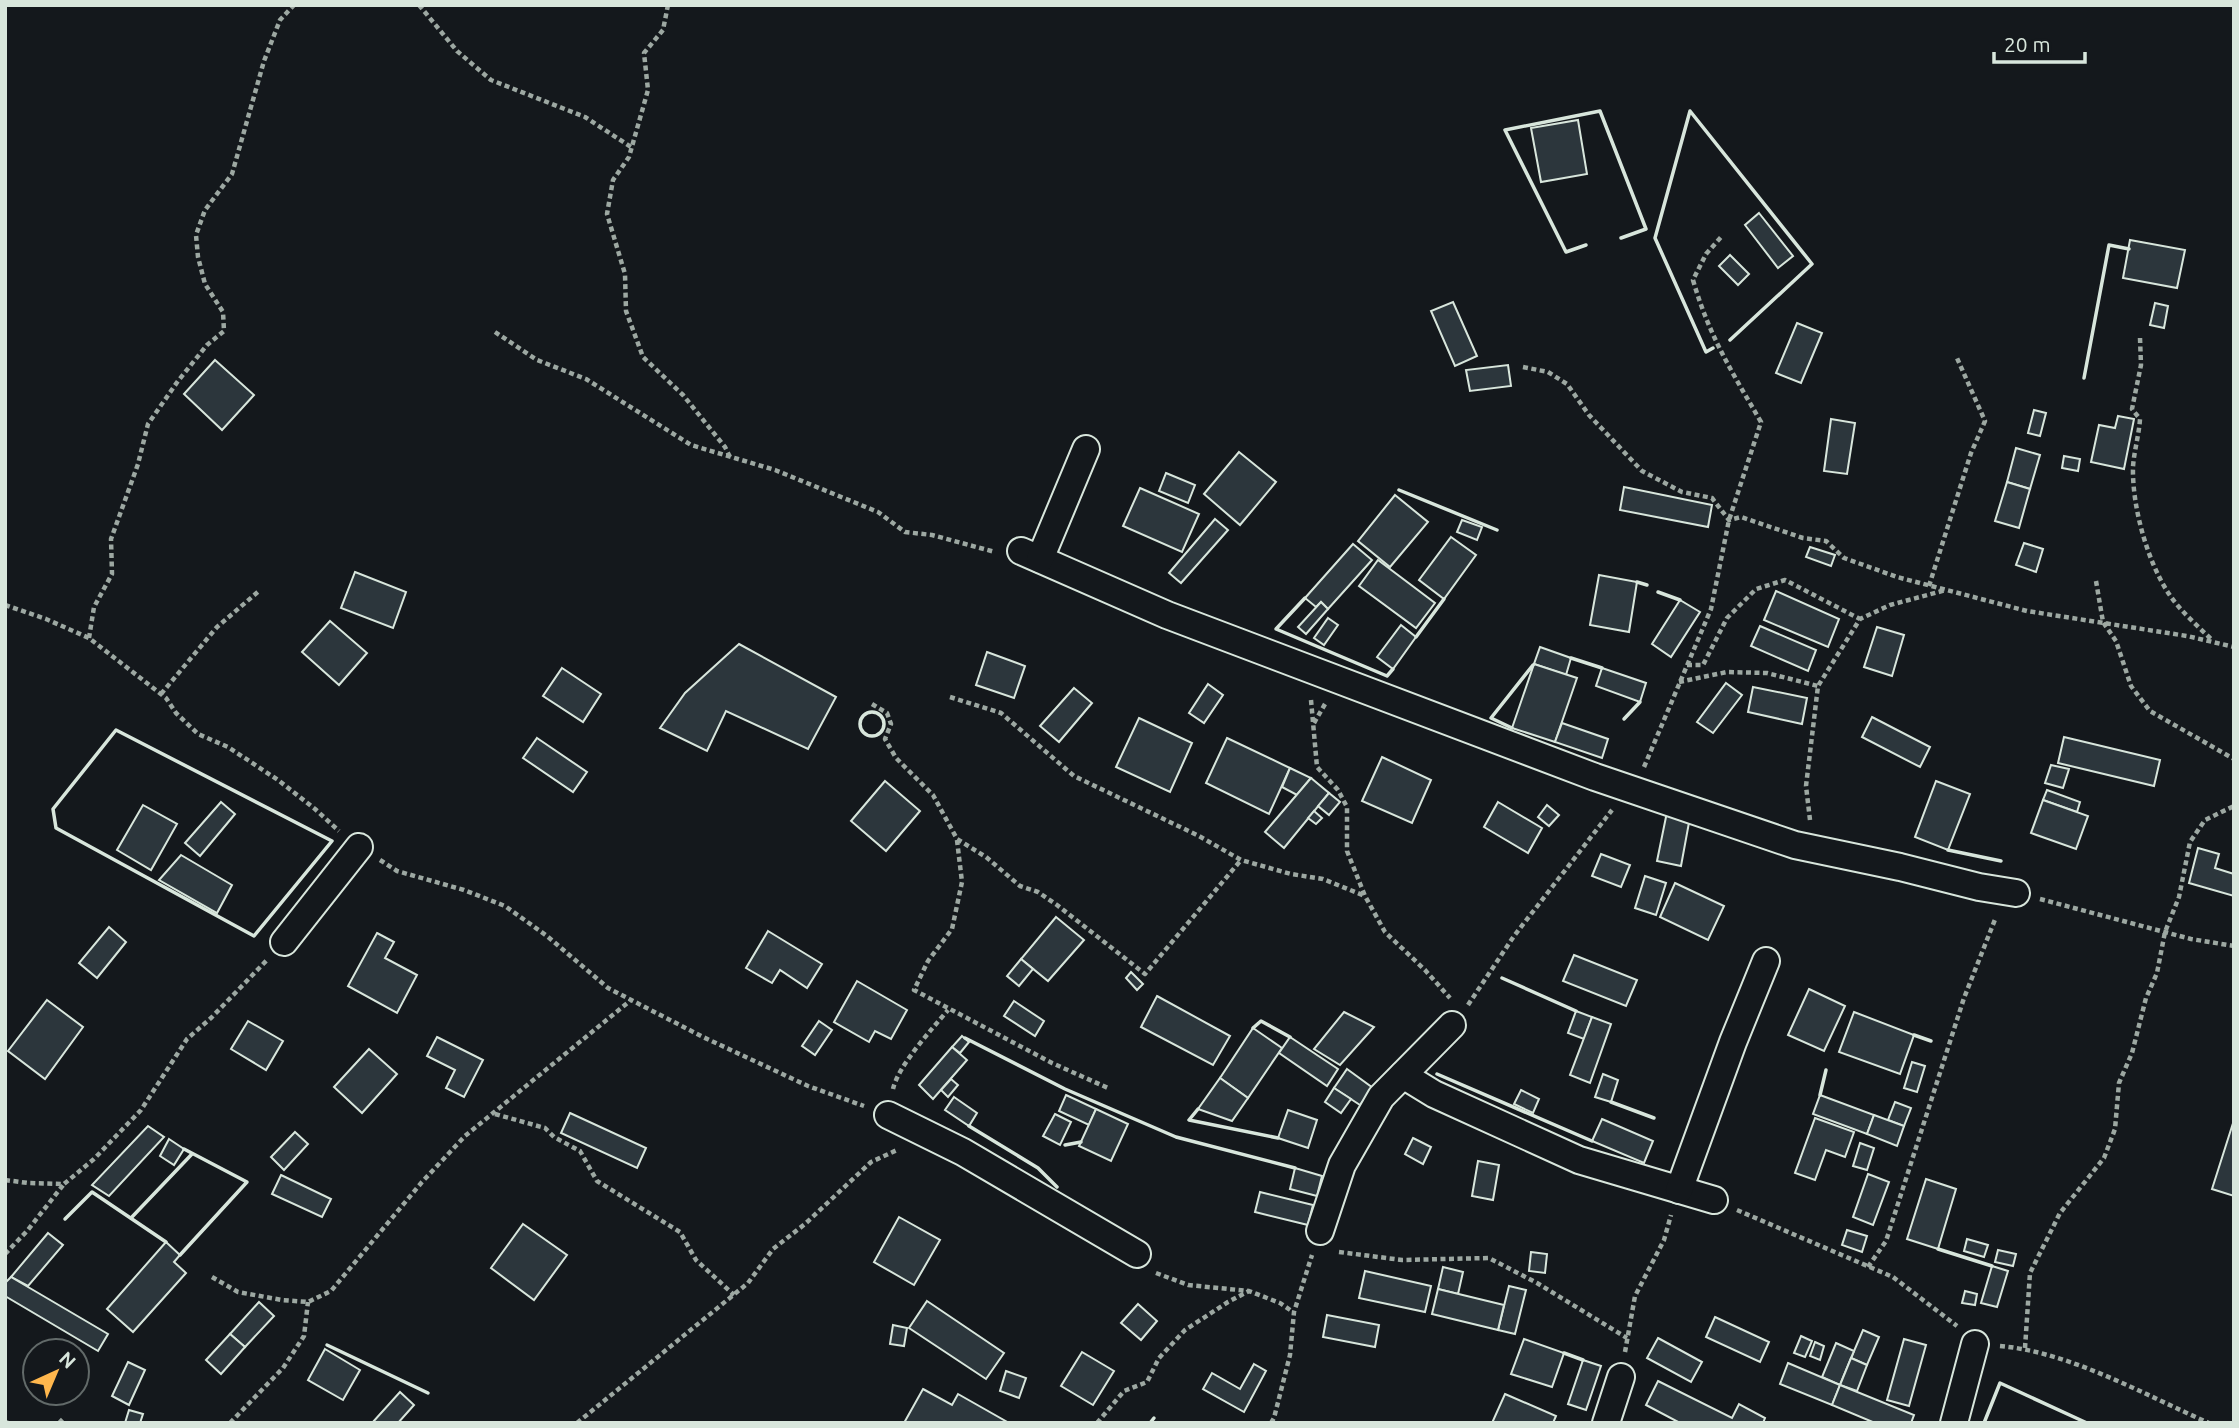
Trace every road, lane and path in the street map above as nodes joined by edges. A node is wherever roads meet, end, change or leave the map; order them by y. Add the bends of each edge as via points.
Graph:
1 (294, 5) edge
2 (419, 5) edge
3 (668, 5) edge
4 (631, 147) junction
5 (1723, 234) dead end
6 (495, 332) dead end
7 (2140, 338) dead end
8 (1957, 358) dead end
9 (1523, 368) dead end
10 (1086, 449) dead end
11 (731, 458) junction
12 (1729, 520) junction
13 (1030, 555) junction
14 (2096, 581) dead end
15 (1929, 586) junction
16 (259, 590) dead end
17 (1946, 590) junction
18 (5, 605) edge
19 (1860, 619) junction
20 (2103, 622) junction
21 (89, 638) junction
22 (2215, 643) junction
23 (2234, 647) edge
24 (1301, 665) junction
25 (1688, 665) junction
26 (1679, 682) junction
27 (1818, 685) junction
28 (161, 694) junction
29 (950, 697) dead end
30 (872, 704) dead end
31 (2234, 758) edge
32 (1632, 790) junction
33 (2234, 806) edge
34 (957, 839) junction
35 (359, 847) junction
36 (1814, 849) junction
37 (1241, 860) junction
38 (2010, 892) junction
39 (1364, 896) junction
40 (2165, 932) junction
41 (284, 942) joint
42 (2234, 946) edge
43 (1766, 961) dead end
44 (631, 1000) junction
45 (948, 1010) junction
46 (1452, 1026) junction
47 (1404, 1075) junction
48 (1108, 1088) dead end
49 (494, 1114) junction
50 (888, 1115) junction
51 (934, 1139) junction
52 (5, 1180) edge
53 (64, 1184) junction
54 (1679, 1190) junction
55 (1714, 1200) joint
56 (1317, 1239) junction
57 (5, 1254) edge
58 (1137, 1254) joint
59 (1868, 1266) junction
60 (212, 1277) dead end
61 (1249, 1291) junction
62 (734, 1295) junction
63 (308, 1302) junction
64 (1294, 1312) junction
65 (1975, 1344) junction
66 (2025, 1348) junction
67 (1621, 1377) dead end
68 (230, 1423) edge
69 (577, 1423) edge
70 (1097, 1423) edge
71 (1271, 1423) edge
72 (1606, 1423) edge
73 (1954, 1423) edge
74 (2209, 1423) edge

1 - 21 path via 280,20 264,61 232,174 205,210 196,234 205,284 223,312 224,331 207,345 148,424 111,539 112,574 94,607
2 - 4 path via 457,51 491,80 585,117
3 - 4 path via 663,30 644,53 648,90
4 - 11 path via 613,180 607,214 625,274 626,311 643,357 683,395
5 - 12 path via 1693,280 1720,354 1762,422
6 - 11 path via 537,360 586,379 691,445
7 - 22 path via 2141,365 2132,410 2140,419 2133,464 2138,512 2169,595
8 - 15 path via 1985,421 1970,453
9 - 12 path via 1548,372 1567,384 1589,415 1642,471 1682,492 1712,498
10 - 13 street
11 - 13 path via 775,470 878,512 905,532 1000,554
12 - 15 path via 1741,517 1826,541 1844,558
12 - 25 path via 1711,609
13 - 24 street via 1167,615
14 - 20 path
15 - 17 path
16 - 28 path via 217,627
17 - 19 path via 1890,605
17 - 20 path via 2027,611
18 - 21 path
19 - 25 path via 1785,580 1756,589 1727,618 1703,665
19 - 27 path
20 - 22 path
20 - 31 path via 2116,641 2131,687 2150,711
21 - 28 path
22 - 23 path
24 - 32 street
24 - 39 path via 1312,705 1317,767 1347,807 1347,851
25 - 26 path
26 - 27 path via 1727,672 1767,673
26 - 32 path
27 - 36 path via 1806,786
28 - 35 path via 198,733 278,780
29 - 37 path via 1001,713 1074,776
30 - 34 path via 887,713 891,724 884,739 933,795
32 - 36 street
32 - 46 path via 1545,897
33 - 40 path via 2205,820 2190,842 2179,897
34 - 37 path via 1020,886 1057,905 1144,974
34 - 45 path via 962,882 951,929 914,989
35 - 41 street
35 - 44 path via 397,871 505,906 608,988
36 - 38 street
37 - 39 path via 1323,879
38 - 40 path
38 - 59 path via 1964,998 1886,1241
39 - 46 path via 1385,932 1452,1000
40 - 42 path
40 - 66 path via 2157,973 2119,1083 2115,1129 2104,1158 2060,1213 2030,1273
41 - 53 path via 187,1039 141,1110
43 - 54 street
44 - 49 path
44 - 50 path via 808,1086
45 - 48 path
45 - 50 path via 895,1082
46 - 47 street
47 - 54 street via 1434,1094 1579,1160
47 - 56 street via 1381,1097 1342,1166
49 - 62 path via 545,1128 580,1151 597,1181 680,1232 696,1260
49 - 63 path via 422,1182 331,1291
50 - 51 street
51 - 58 street
51 - 62 path via 871,1162 773,1249
52 - 53 path
53 - 57 path
54 - 55 street
54 - 56 path via 1664,1240 1635,1296 1627,1338 1489,1258 1357,1256
55 - 59 path
56 - 64 path
58 - 61 path via 1143,1268 1188,1285
59 - 65 path via 1893,1277
60 - 63 path via 238,1292
61 - 64 path
61 - 70 path via 1185,1330 1159,1358 1147,1382 1124,1391
62 - 69 path
63 - 68 path via 304,1336 290,1358
64 - 71 path via 1290,1355
65 - 66 path
65 - 73 street
66 - 74 path via 2064,1359
67 - 72 street

